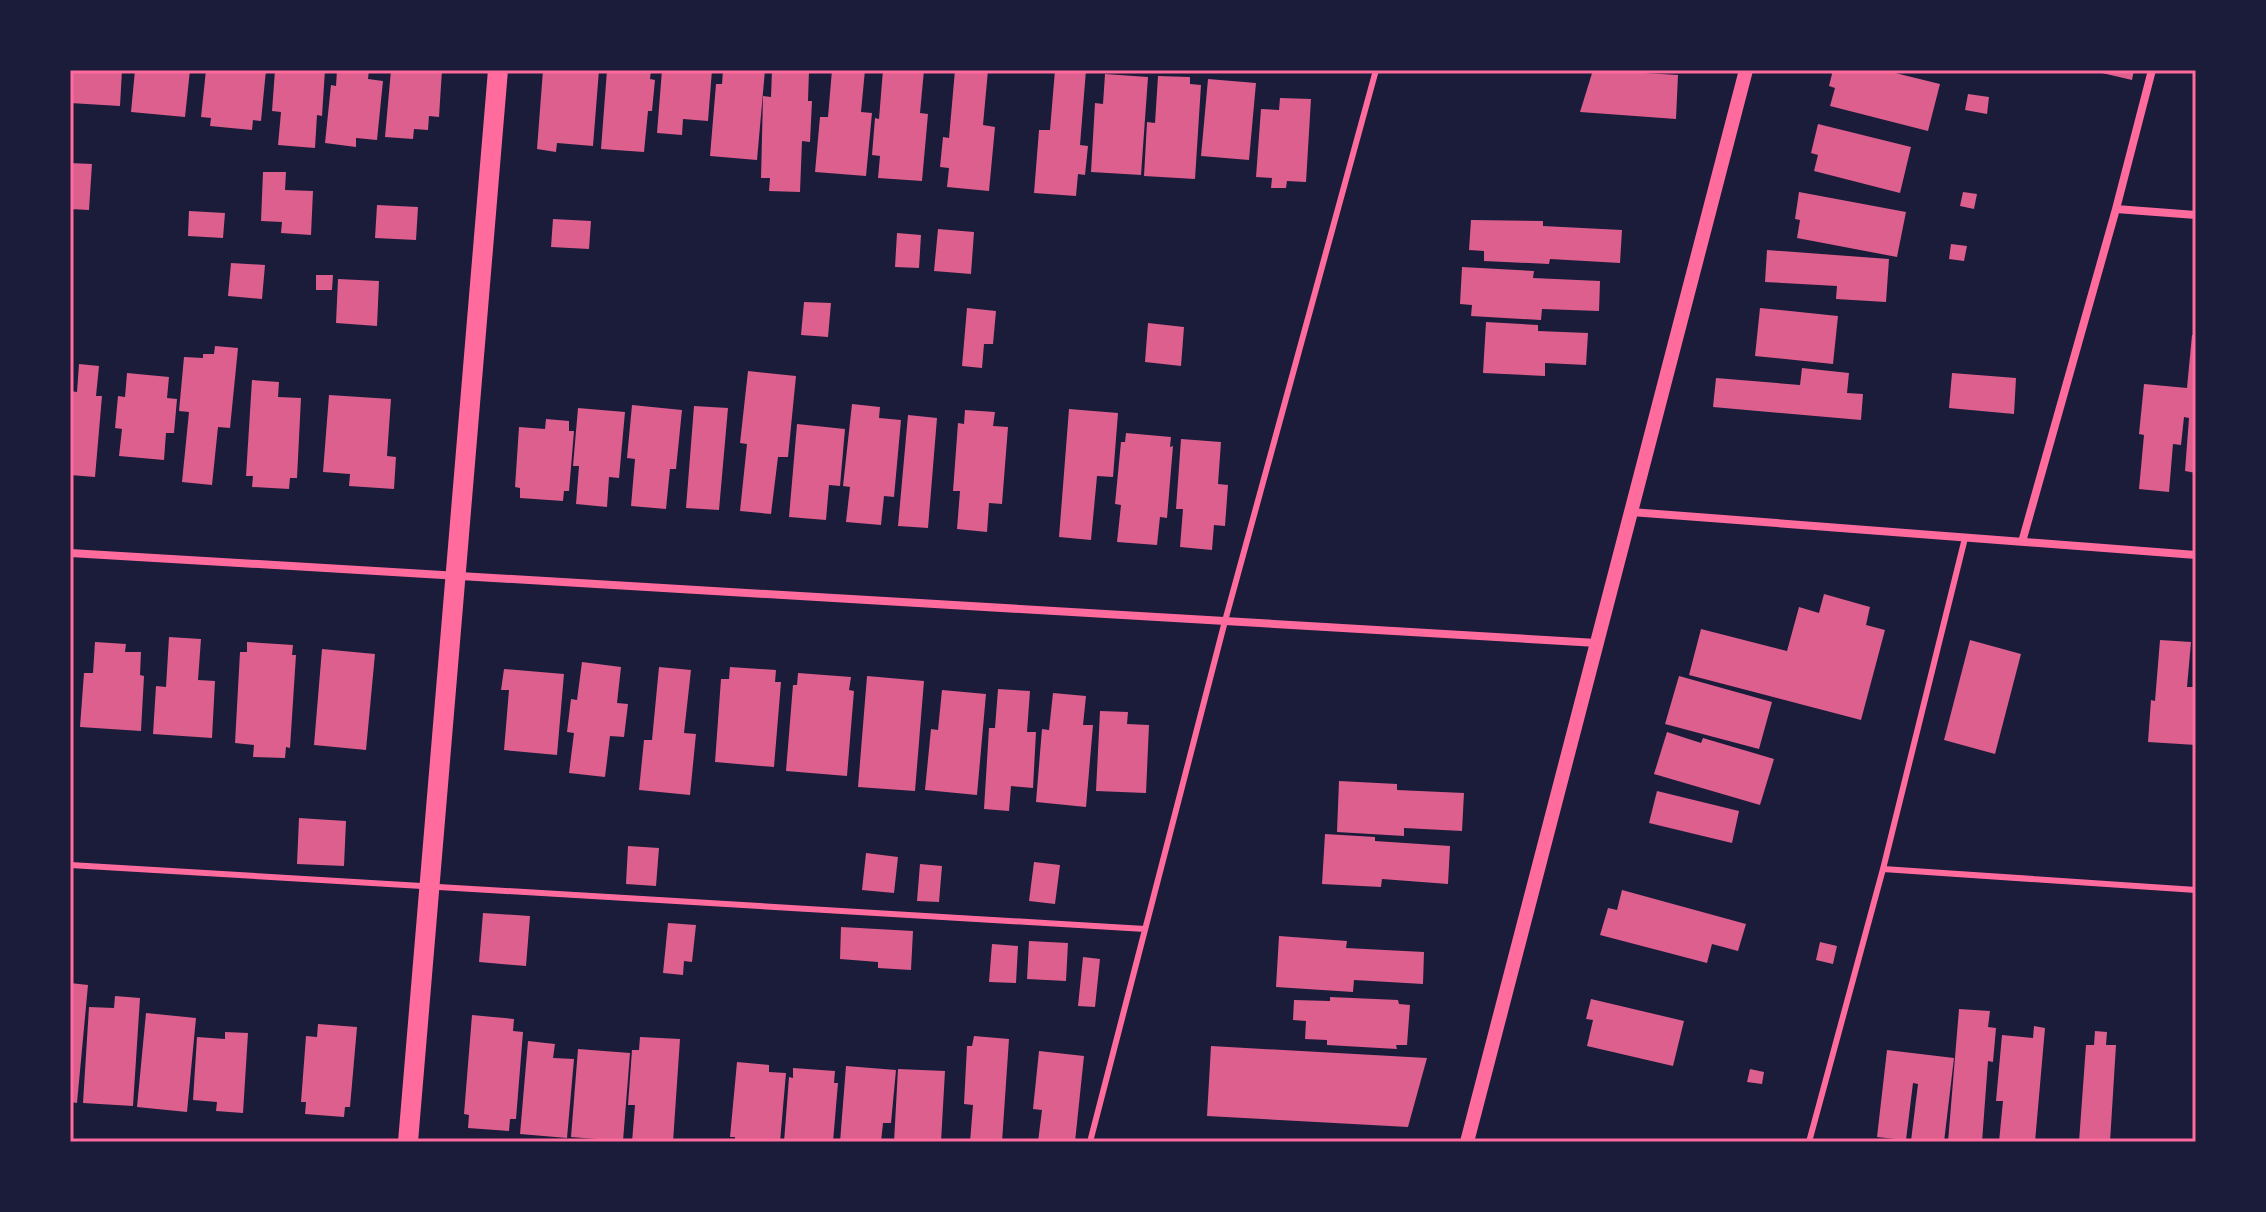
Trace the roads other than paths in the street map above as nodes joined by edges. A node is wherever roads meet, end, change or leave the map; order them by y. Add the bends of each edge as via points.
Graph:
1 (498, 70) edge
2 (1376, 70) edge
3 (1746, 70) edge
4 (2152, 70) edge
5 (2116, 209) junction
6 (2196, 215) edge
7 (1631, 512) junction
8 (1965, 538) junction
9 (2022, 542) junction
10 (70, 553) edge
11 (2196, 555) edge
12 (456, 576) junction
13 (1225, 621) junction
14 (1597, 643) junction
15 (70, 865) edge
16 (1883, 869) junction
17 (430, 888) junction
18 (2196, 890) edge
19 (1145, 929) junction
20 (408, 1142) edge
21 (1090, 1142) edge
22 (1467, 1142) edge
23 (1809, 1142) edge

1 - 12 main road
2 - 13 lane
3 - 7 street
4 - 5 street
5 - 6 street
5 - 9 street
7 - 8 street
7 - 14 street
8 - 9 street
8 - 16 lane
9 - 11 street
10 - 12 street
12 - 13 street
12 - 17 main road
13 - 14 street
13 - 19 lane
14 - 22 street
15 - 17 lane
16 - 18 lane
16 - 23 lane
17 - 19 lane
17 - 20 main road
19 - 21 lane

